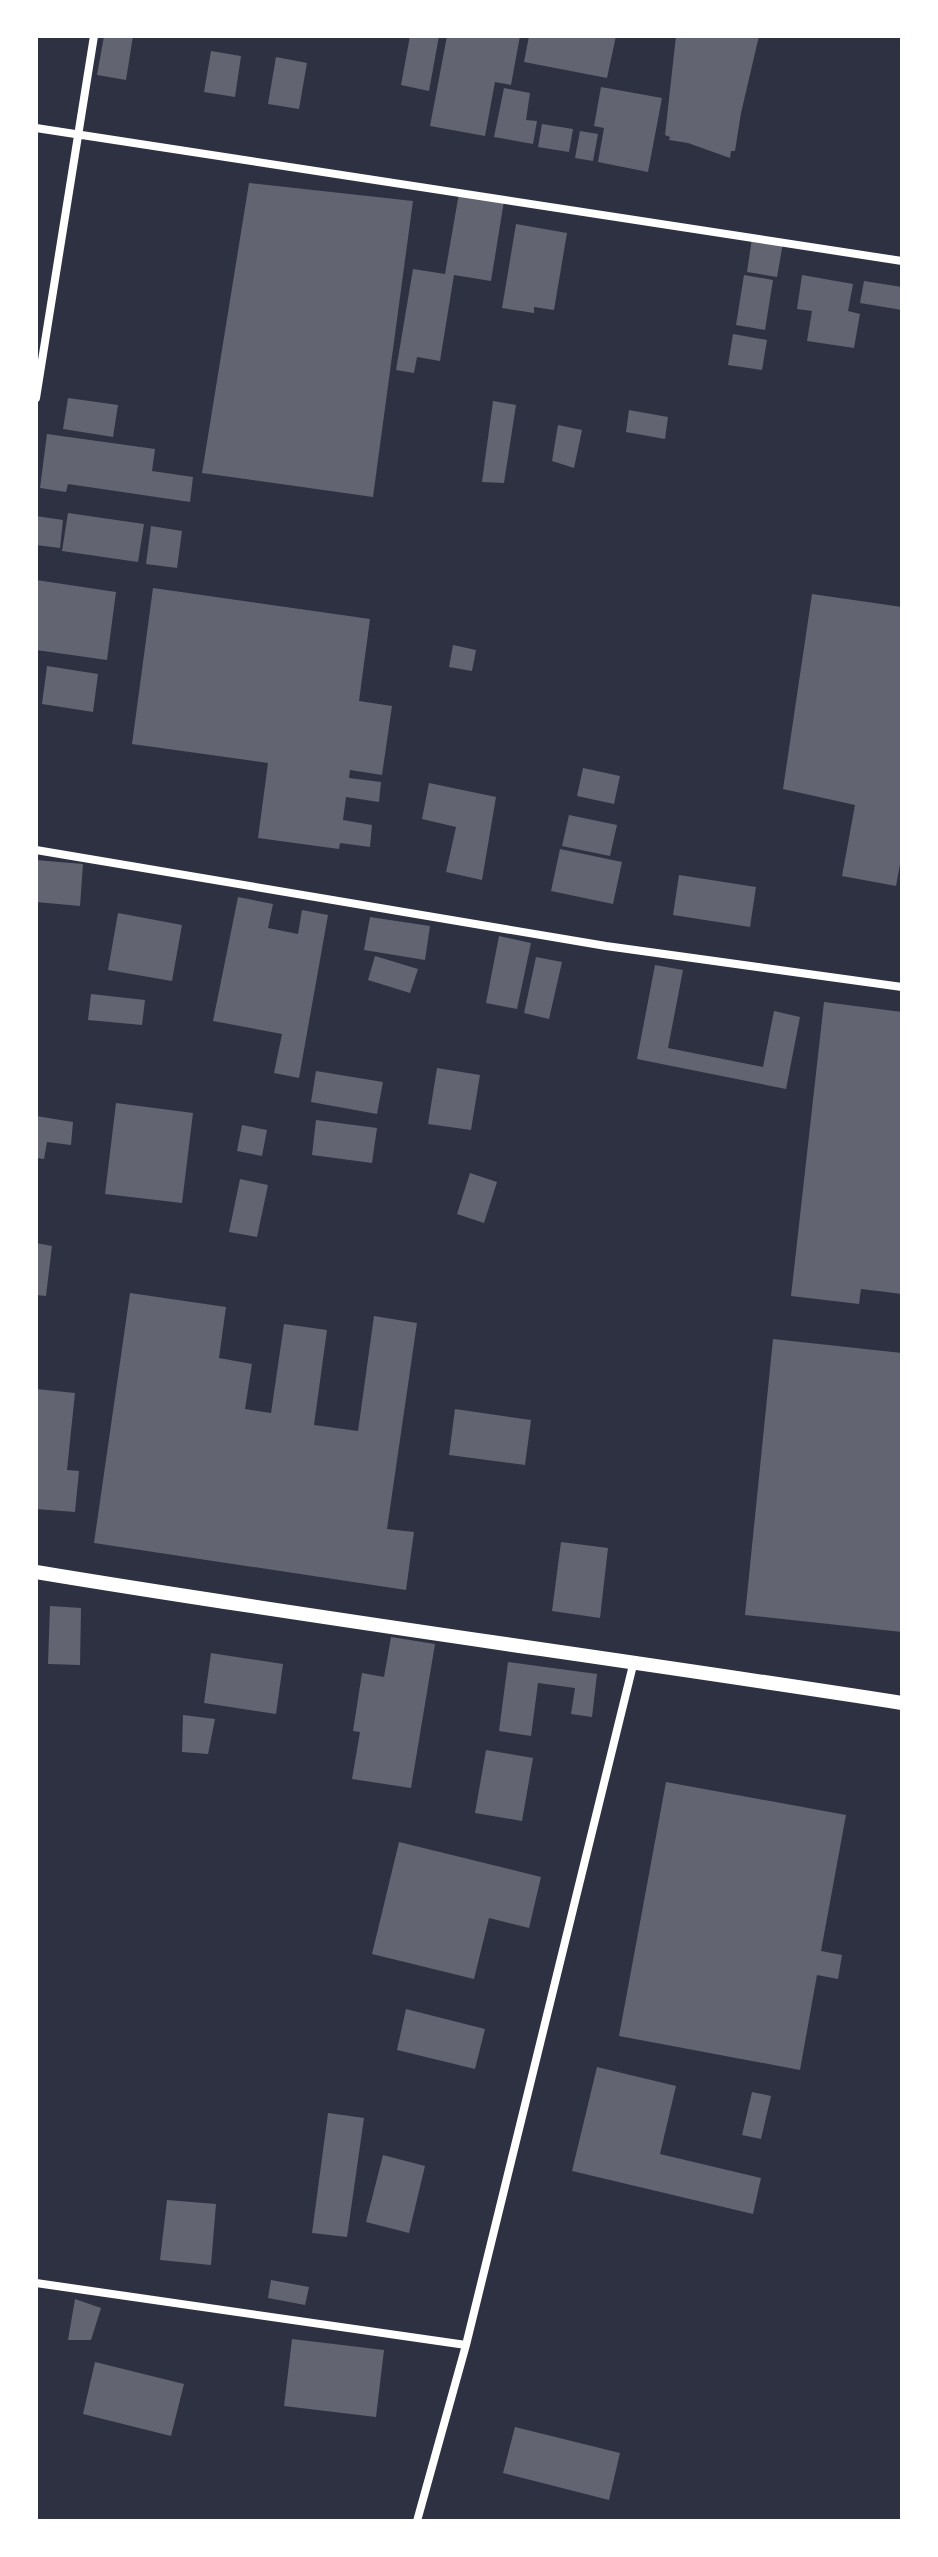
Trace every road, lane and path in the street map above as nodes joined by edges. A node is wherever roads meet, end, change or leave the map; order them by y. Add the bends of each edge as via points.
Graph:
1 (94, 36) edge
2 (36, 128) edge
3 (78, 135) junction
4 (902, 261) edge
5 (36, 398) edge
6 (36, 850) edge
7 (902, 987) edge
8 (36, 1572) edge
9 (634, 1661) junction
10 (902, 1703) edge
11 (36, 2283) edge
12 (466, 2345) junction
13 (417, 2521) edge

1 - 3 street
2 - 3 street
3 - 4 street
3 - 5 street
6 - 7 street via 606,946
8 - 9 street
9 - 10 street
9 - 12 street
11 - 12 street
12 - 13 street

